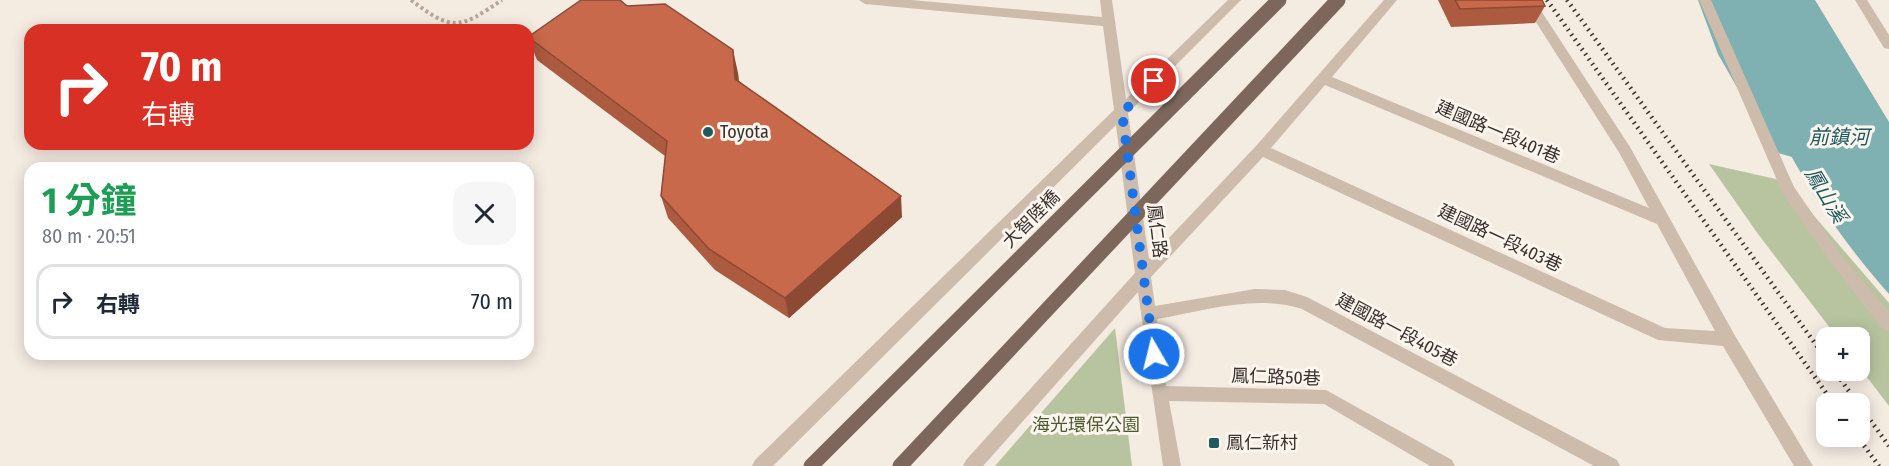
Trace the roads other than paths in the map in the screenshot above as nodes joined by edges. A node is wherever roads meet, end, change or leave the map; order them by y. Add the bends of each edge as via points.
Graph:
1 (865, 0) edge
2 (1106, 0) edge
3 (1235, 0) edge
4 (1279, 0) edge
5 (1338, 0) edge
6 (1391, 0) edge
7 (1528, 0) edge
8 (1705, 0) edge
9 (1861, 0) edge
10 (1109, 22) junction
11 (1889, 45) edge
12 (1322, 78) junction
13 (1122, 113) junction
14 (1261, 150) junction
15 (1661, 219) junction
16 (1143, 275) junction
17 (1148, 314) junction
18 (1889, 324) edge
19 (1728, 339) junction
20 (1159, 393) junction
21 (761, 466) edge
22 (811, 466) edge
23 (900, 466) edge
24 (972, 466) edge
25 (1172, 466) edge
26 (1446, 466) edge
27 (1611, 466) edge
28 (1804, 466) edge

1 - 10 street
2 - 10 street, 鳳仁路
3 - 13 street
4 - 22 main road, 大智陸橋, bridge
5 - 23 main road, bridge
6 - 12 street
7 - 15 street via 1625,151
8 - 18 street via 1788,190 1836,259
9 - 11 street
10 - 13 street, 鳳仁路
12 - 14 street
12 - 15 street, 建國路一段401巷
13 - 16 street, 鳳仁路
13 - 21 street
14 - 16 street
14 - 19 street, 建國路一段403巷 via 1664,335
15 - 19 street
16 - 17 street, 鳳仁路
16 - 24 street
17 - 20 street, 鳳仁路
17 - 27 street, 建國路一段405巷 via 1255,296 1285,297 1307,304
19 - 28 street
20 - 25 street, 鳳仁路
20 - 26 street, 鳳仁路50巷 via 1326,397

